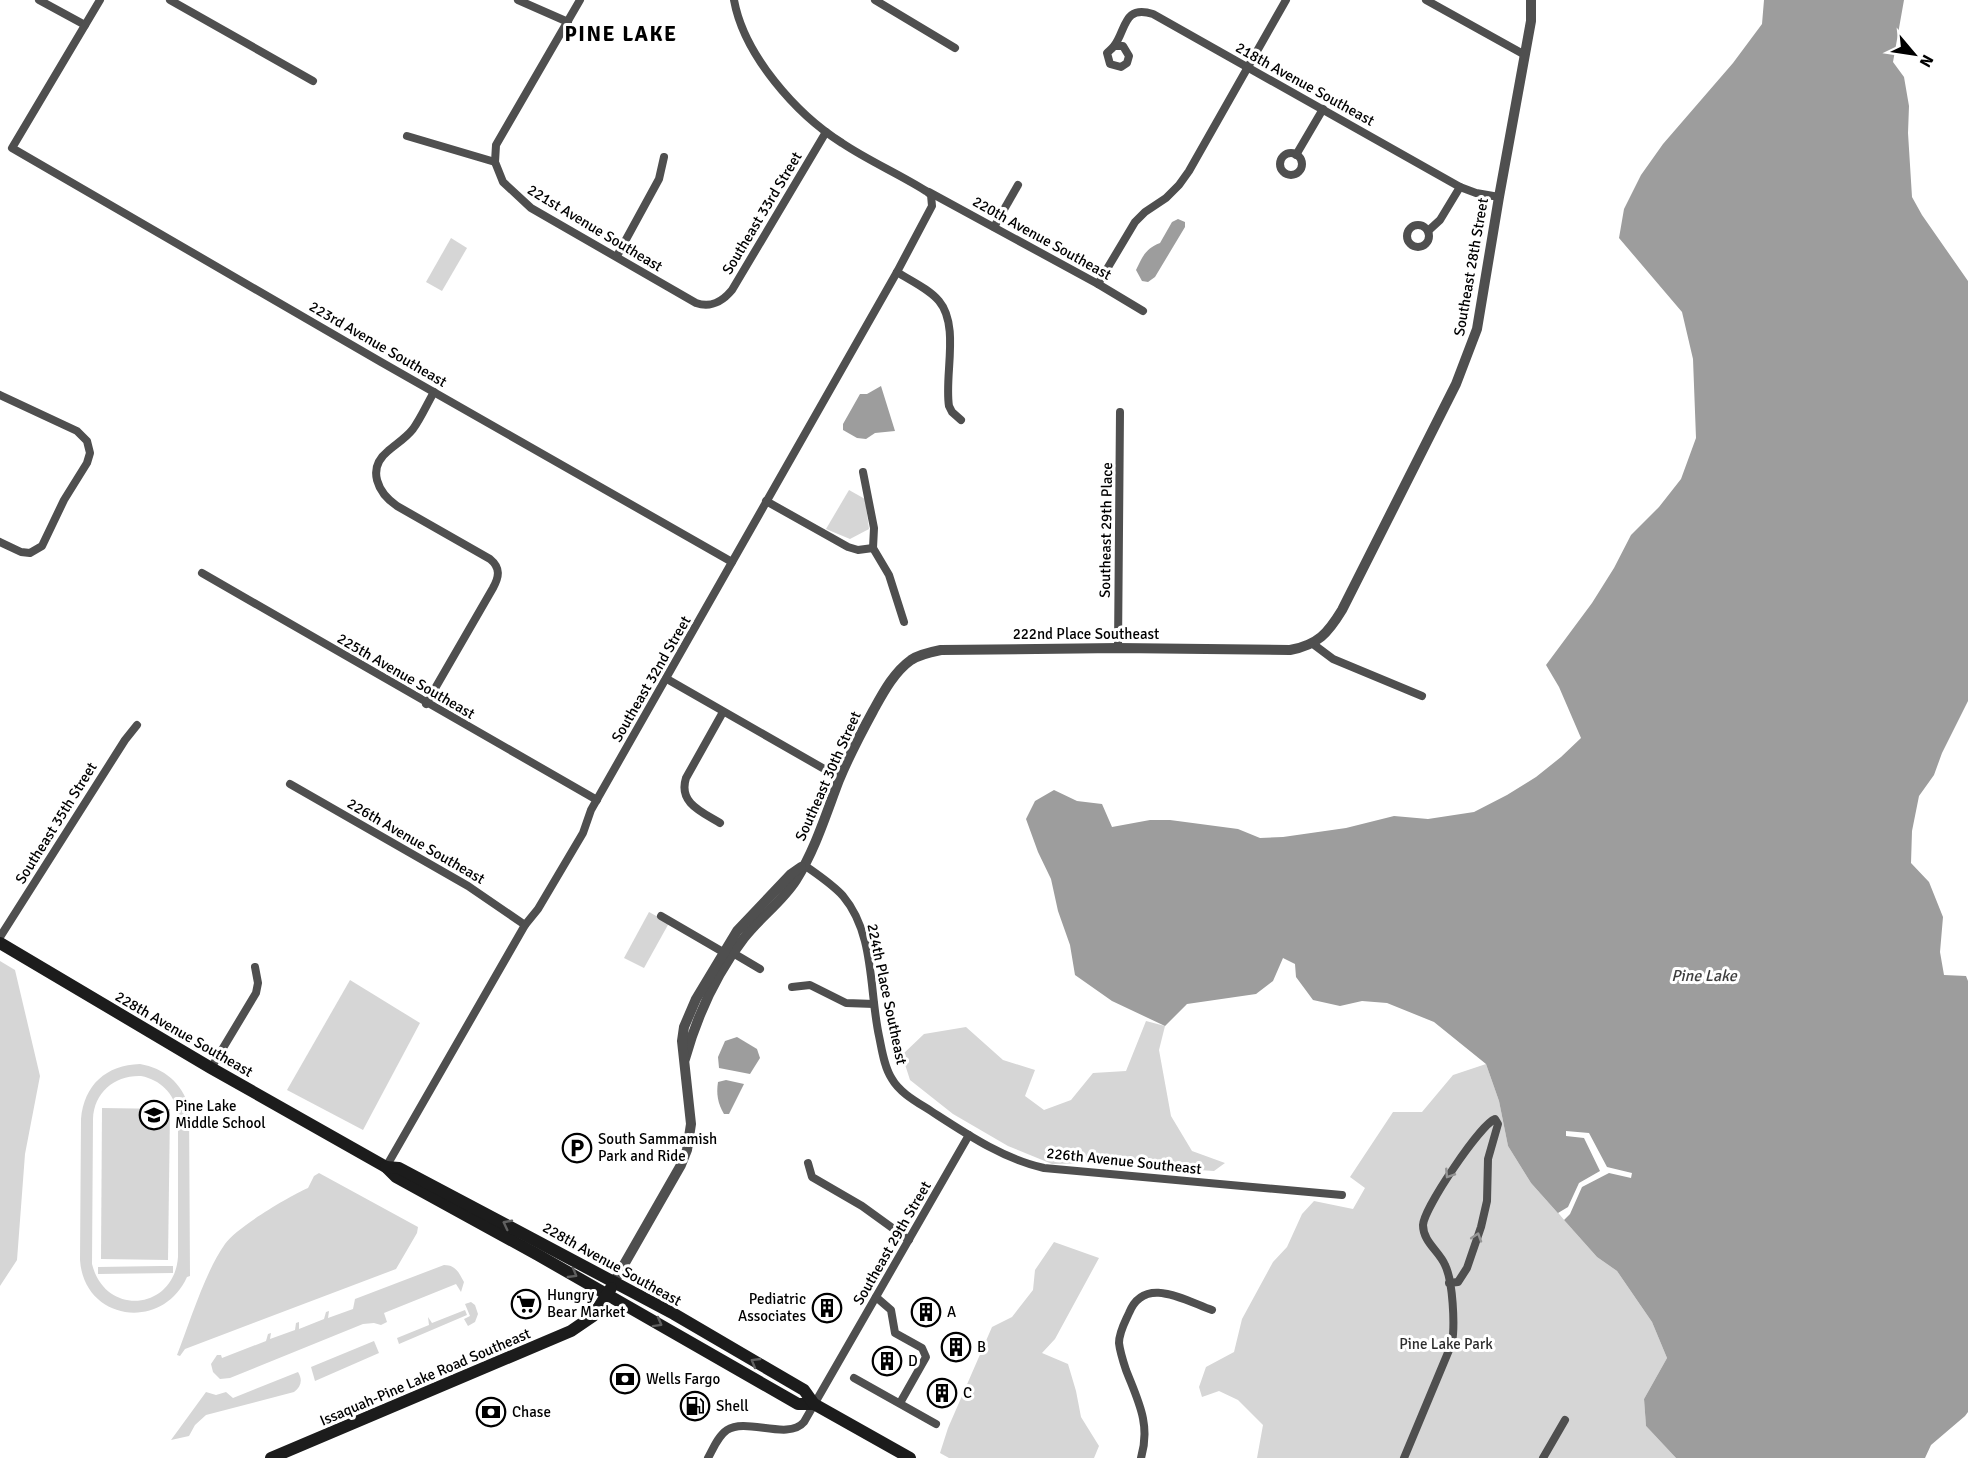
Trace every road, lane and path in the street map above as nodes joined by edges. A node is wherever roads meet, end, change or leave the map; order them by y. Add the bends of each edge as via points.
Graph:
1 (39, 0) edge
2 (100, 0) edge
3 (170, 0) edge
4 (518, 0) edge
5 (580, 0) edge
6 (734, 0) edge
7 (875, 0) edge
8 (1286, 0) edge
9 (1426, 0) edge
10 (1531, 0) edge
11 (568, 22) junction
12 (85, 25) junction
13 (1115, 46) dead end
14 (955, 48) dead end
15 (1525, 55) junction
16 (1248, 67) junction
17 (313, 81) dead end
18 (1323, 109) junction
19 (826, 132) junction
20 (407, 136) dead end
21 (1296, 155) dead end
22 (664, 157) dead end
23 (495, 162) junction
24 (1018, 185) dead end
25 (1460, 186) junction
26 (926, 191) junction
27 (1498, 197) junction
28 (932, 201) joint
29 (994, 227) junction
30 (1428, 231) dead end
31 (617, 256) junction
32 (897, 272) junction
33 (1098, 284) junction
34 (715, 303) joint
35 (1143, 311) dead end
36 (434, 392) junction
37 (0, 395) edge
38 (1120, 412) dead end
39 (961, 420) dead end
40 (863, 472) dead end
41 (766, 501) junction
42 (0, 542) edge
43 (873, 548) junction
44 (732, 562) junction
45 (202, 573) dead end
46 (904, 622) dead end
47 (1313, 644) junction
48 (1118, 648) junction
49 (667, 679) junction
50 (1422, 696) dead end
51 (879, 700) joint
52 (426, 704) junction
53 (723, 712) junction
54 (137, 725) dead end
55 (840, 778) junction
56 (290, 784) dead end
57 (597, 800) junction
58 (720, 823) dead end
59 (804, 865) junction
60 (661, 916) dead end
61 (525, 925) junction
62 (0, 937) edge
63 (0, 943) edge
64 (728, 953) junction
65 (255, 967) dead end
66 (760, 969) dead end
67 (792, 987) dead end
68 (874, 1004) junction
69 (211, 1068) junction
70 (892, 1079) joint
71 (969, 1135) junction
72 (808, 1163) dead end
73 (386, 1167) junction
74 (1342, 1195) dead end
75 (909, 1240) junction
76 (614, 1282) junction
77 (1449, 1284) junction
78 (607, 1294) junction
79 (876, 1297) junction
80 (1212, 1310) dead end
81 (854, 1378) dead end
82 (900, 1403) junction
83 (814, 1404) junction
84 (1565, 1420) dead end
85 (936, 1424) dead end
86 (271, 1458) edge
87 (708, 1458) edge
88 (910, 1458) edge
89 (1141, 1458) edge
90 (1404, 1458) edge
91 (1543, 1458) edge

1 - 12 street
2 - 12 street
3 - 17 street
4 - 11 street
5 - 11 street
6 - 19 street, 220th Avenue Southeast via 744,34 756,56 781,88
7 - 14 street
8 - 16 street
9 - 15 street
10 - 15 street, Southeast 28th Street
11 - 23 street via 496,145
12 - 36 street, 223rd Avenue Southeast via 12,148
13 - 16 street, 218th Avenue Southeast via 1131,15 1145,11
15 - 27 street, Southeast 28th Street
16 - 18 street, 218th Avenue Southeast
16 - 33 street via 1179,185 1135,222
18 - 21 street
18 - 25 street, 218th Avenue Southeast
19 - 26 street, 220th Avenue Southeast
19 - 34 street, Southeast 33rd Street via 732,290
20 - 23 street
22 - 31 street via 659,179
23 - 31 street, 221st Avenue Southeast via 503,182 531,208
24 - 29 street
25 - 27 street, 218th Avenue Southeast
25 - 30 street via 1440,220
26 - 28 street, 220th Avenue Southeast
26 - 29 street, 220th Avenue Southeast
27 - 47 street, Southeast 28th Street via 1477,329 1465,364 1342,610 1329,630
28 - 32 street, Southeast 32nd Street via 930,213
29 - 33 street, 220th Avenue Southeast
31 - 34 street, 221st Avenue Southeast via 696,303
32 - 39 street via 931,294 944,309 950,339 949,406
32 - 41 street, Southeast 32nd Street
33 - 35 street, 220th Avenue Southeast
36 - 44 street, 223rd Avenue Southeast
36 - 52 street via 413,428 382,458 377,477 379,488 390,502 490,559 499,574
37 - 42 street via 77,431 90,447 90,459 38,549 21,552
38 - 48 street, Southeast 29th Place
40 - 43 street via 874,528
41 - 43 street via 848,547
41 - 44 street, Southeast 32nd Street
43 - 46 street via 889,575
44 - 49 street, Southeast 32nd Street
45 - 52 street, 225th Avenue Southeast
47 - 48 street, 222nd Place Southeast via 1290,650
47 - 50 street via 1333,659
48 - 51 street, 222nd Place Southeast via 930,652 901,669
49 - 53 street
49 - 57 street, Southeast 32nd Street
51 - 55 street, Southeast 30th Street
52 - 57 street, 225th Avenue Southeast
53 - 55 street
53 - 58 street via 684,786 692,806
54 - 62 street, Southeast 35th Street
55 - 59 street, Southeast 30th Street
56 - 61 street, 226th Avenue Southeast via 459,880
57 - 61 street, Southeast 32nd Street via 583,833
59 - 64 street, Issaquah-Pine Lake Road Southeast via 747,918
59 - 68 street, 224th Place Southeast via 844,897 856,917 864,934
60 - 64 street
61 - 73 street, Southeast 32nd Street
63 - 69 main road, 228th Avenue Southeast
64 - 66 street
64 - 76 street, Issaquah-Pine Lake Road Southeast via 696,999 684,1027 682,1041 692,1124 687,1150
65 - 69 street via 256,993
67 - 68 street via 810,985 846,1003
68 - 70 street, 224th Place Southeast
69 - 73 main road, 228th Avenue Southeast
70 - 71 street, 226th Avenue Southeast via 908,1095
71 - 74 street, 226th Avenue Southeast via 1022,1162 1044,1168
71 - 75 street, Southeast 29th Street
72 - 75 street via 812,1177
76 -> 73 main road, 228th Avenue Southeast via 399,1168
73 -> 78 main road, 228th Avenue Southeast via 396,1177
75 - 79 street, Southeast 29th Street
76 - 78 main road, Issaquah-Pine Lake Road Southeast
83 -> 76 main road, 228th Avenue Southeast via 804,1390
77 -> 77 street via 1458,1282 1467,1268 1481,1227 1487,1201 1488,1159 1498,1124 1495,1119 1485,1125 1456,1164 1426,1214 1423,1226 1427,1240 1446,1266
77 - 90 street via 1455,1327 1452,1343
78 -> 83 main road, 228th Avenue Southeast via 798,1404
78 - 86 main road, Issaquah-Pine Lake Road Southeast via 592,1316 571,1331
79 - 82 street via 891,1310 895,1333 922,1348 926,1357
79 - 83 street, Southeast 29th Street
80 - 89 street via 1150,1292 1141,1295 1131,1308 1119,1342 1144,1419
81 - 82 street
82 - 85 street
83 - 87 street, Southeast 29th Street via 795,1429 726,1430
83 - 88 main road, 228th Avenue Southeast
84 - 91 street

